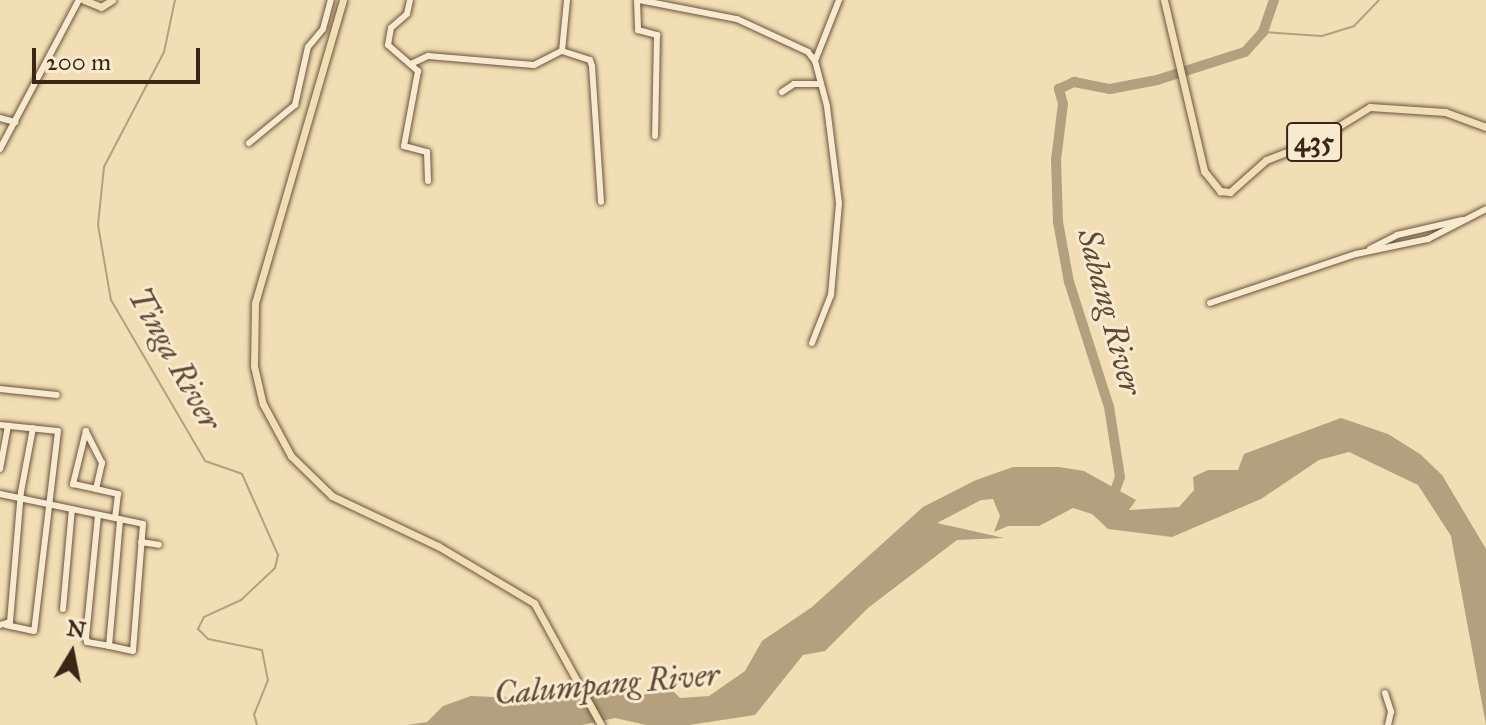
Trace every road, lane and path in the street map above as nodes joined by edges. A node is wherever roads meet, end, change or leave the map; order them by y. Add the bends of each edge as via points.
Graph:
1 (81, 0) edge
2 (112, 0) edge
3 (331, 0) edge
4 (343, 0) edge
5 (410, 0) edge
6 (567, 0) edge
7 (638, 0) edge
8 (839, 0) edge
9 (1164, 0) edge
10 (562, 51) junction
11 (815, 61) junction
12 (413, 63) junction
13 (820, 84) junction
14 (782, 92) dead end
15 (0, 118) edge
16 (15, 122) junction
17 (1486, 127) edge
18 (655, 136) dead end
19 (249, 143) dead end
20 (0, 149) edge
21 (428, 181) dead end
22 (601, 202) dead end
23 (1486, 209) edge
24 (1210, 303) dead end
25 (812, 343) dead end
26 (0, 389) edge
27 (57, 395) dead end
28 (4, 426) edge
29 (33, 428) junction
30 (0, 469) edge
31 (96, 489) junction
32 (0, 494) edge
33 (22, 498) junction
34 (46, 504) junction
35 (72, 509) junction
36 (98, 515) junction
37 (118, 519) junction
38 (141, 542) junction
39 (159, 545) dead end
40 (63, 609) dead end
41 (3, 625) edge
42 (109, 646) junction
43 (1385, 693) dead end
44 (601, 725) edge
45 (1388, 725) edge

1 - 2 main road via 101,7
1 - 16 street
3 - 19 street via 323,29 306,56 295,105
4 - 44 main road via 255,303 254,366 263,404 286,449 317,485 534,603
5 - 12 street via 407,14 391,28 388,45 395,55
6 - 10 street
7 - 11 street via 737,19 808,52
7 - 18 street via 638,30 657,35
8 - 11 street
9 - 17 main road, 435 via 1210,184 1230,192 1266,160 1313,142 1370,107 1451,113
10 - 12 street via 534,65 428,56
10 - 22 street via 591,62
11 - 13 street
12 - 21 street via 418,75 404,146 427,152
13 - 14 street via 794,84
13 - 25 street via 838,186 838,241 831,295
15 - 16 street
16 - 20 street
23 - 24 street via 1428,239 1363,253
26 - 27 street
28 - 29 street
28 - 30 street
29 - 33 street
29 - 34 street via 58,431
31 - 31 street via 73,484 86,431 102,463
31 - 37 street via 118,494
32 - 33 street
33 - 34 street
33 - 41 street
34 - 35 street
34 - 41 street via 34,631
35 - 36 street
35 - 40 street
36 - 37 street
36 - 42 street via 86,637 87,642
37 - 38 street via 143,524
37 - 42 street
38 - 39 street
38 - 42 street via 133,651
43 - 45 street via 1391,712

